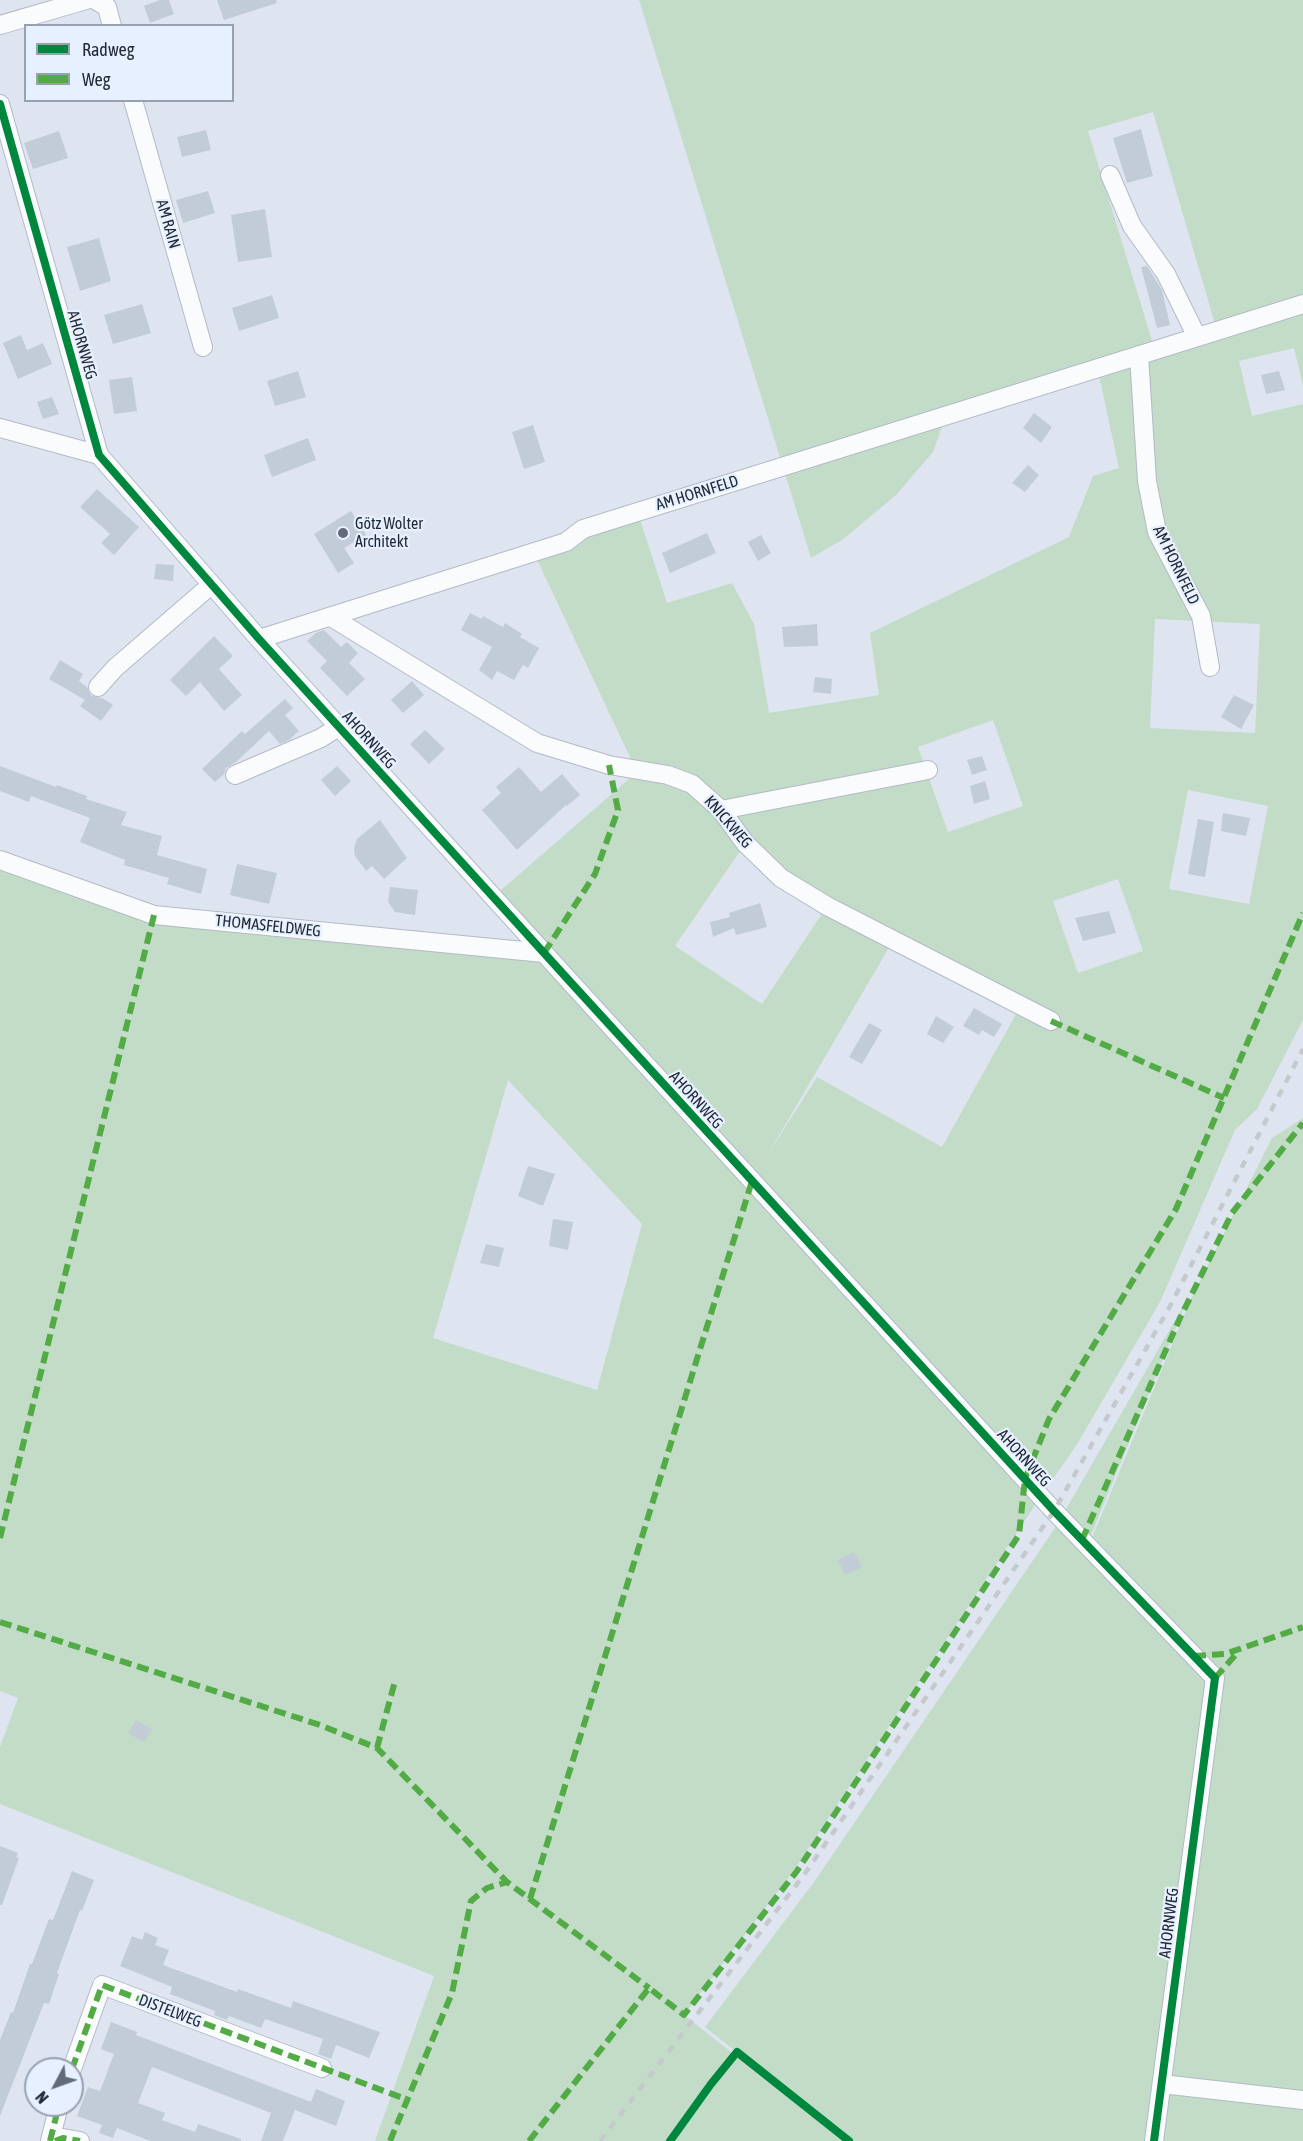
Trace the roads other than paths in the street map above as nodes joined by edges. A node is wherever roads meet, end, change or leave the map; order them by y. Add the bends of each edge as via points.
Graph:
1 (86, 0) edge
2 (95, 0) edge
3 (111, 24) edge
4 (0, 25) edge
5 (134, 102) edge
6 (0, 104) edge
7 (1110, 175) dead end
8 (1303, 304) edge
9 (1197, 337) junction
10 (203, 347) dead end
11 (1139, 355) junction
12 (0, 428) edge
13 (99, 455) junction
14 (211, 585) junction
15 (331, 617) junction
16 (259, 639) junction
17 (1210, 667) dead end
18 (99, 687) dead end
19 (338, 727) junction
20 (928, 770) dead end
21 (235, 775) dead end
22 (721, 810) junction
23 (0, 860) edge
24 (544, 953) junction
25 (1051, 1021) dead end
26 (76, 2057) edge
27 (322, 2068) dead end
28 (1162, 2085) junction
29 (1303, 2100) edge
30 (56, 2117) edge
31 (51, 2141) edge
32 (55, 2141) edge
33 (80, 2141) edge
34 (1154, 2141) edge

1 - 4 street
2 - 3 street via 107,7
5 - 10 street, AM RAIN
6 - 13 street, AHORNWEG
7 - 9 street via 1132,226 1166,274
8 - 9 street, AM HORNFELD
9 - 11 street, AM HORNFELD
11 - 15 street, AM HORNFELD via 583,529 567,542
11 - 17 street, AM HORNFELD via 1147,482 1157,532 1201,616
12 - 13 street
13 - 14 street, AHORNWEG
14 - 16 street, AHORNWEG
14 - 18 street via 115,668
15 - 16 street, AM HORNFELD
15 - 22 street, KNICKWEG via 537,743 609,765 668,775 692,784
16 - 19 street, AHORNWEG
19 - 21 street
19 - 24 street, AHORNWEG
20 - 22 street
22 - 25 street, KNICKWEG via 745,843 781,879
23 - 24 street, THOMASFELDWEG via 154,915
24 - 28 street, AHORNWEG via 1054,1511 1215,1678
26 - 27 street, DISTELWEG via 102,1985
28 - 29 street
28 - 34 street, AHORNWEG
30 - 31 street
32 - 33 street

